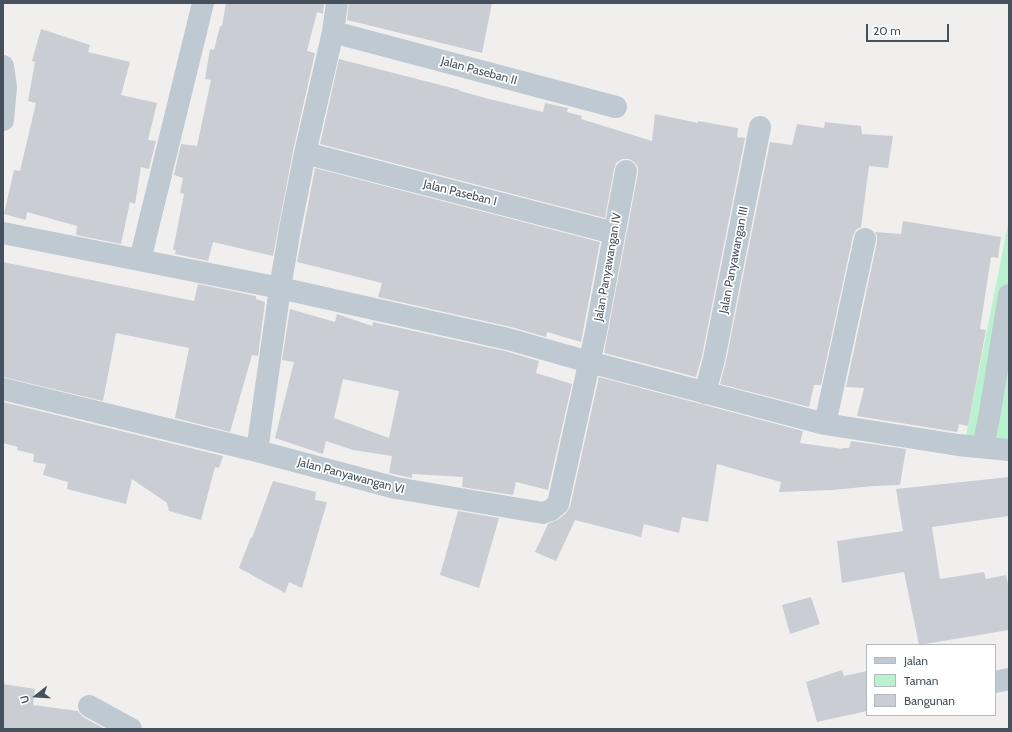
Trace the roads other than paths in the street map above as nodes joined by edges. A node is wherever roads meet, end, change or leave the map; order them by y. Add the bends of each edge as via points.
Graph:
1 (203, 3) edge
2 (337, 3) edge
3 (338, 34) junction
4 (3, 66) edge
5 (616, 107) dead end
6 (3, 120) edge
7 (760, 127) dead end
8 (305, 153) junction
9 (626, 171) dead end
10 (3, 233) edge
11 (614, 233) junction
12 (865, 239) dead end
13 (140, 260) junction
14 (280, 288) junction
15 (1009, 295) edge
16 (590, 362) junction
17 (3, 389) edge
18 (705, 393) junction
19 (825, 424) junction
20 (983, 446) junction
21 (1009, 450) edge
22 (257, 451) junction
23 (1009, 679) edge
24 (996, 682) edge
25 (88, 706) dead end
26 (131, 729) edge

1 - 13 street
2 - 3 street
3 - 5 street, Jalan Paseban II
3 - 8 street
4 - 6 street via 6,87
7 - 18 street, Jalan Panyawangan III
8 - 11 street, Jalan Paseban I
8 - 14 street
9 - 11 street, Jalan Panyawangan IV
10 - 13 street
11 - 16 street, Jalan Panyawangan IV
12 - 19 street
13 - 14 street
14 - 16 street via 508,339
14 - 22 street
15 - 20 street
16 - 18 street
16 - 22 street, Jalan Panyawangan VI via 558,504 543,513 396,488
17 - 22 street, Jalan Panyawangan VI
18 - 19 street
19 - 20 street via 950,444
20 - 21 street
23 - 24 street
25 - 26 street

